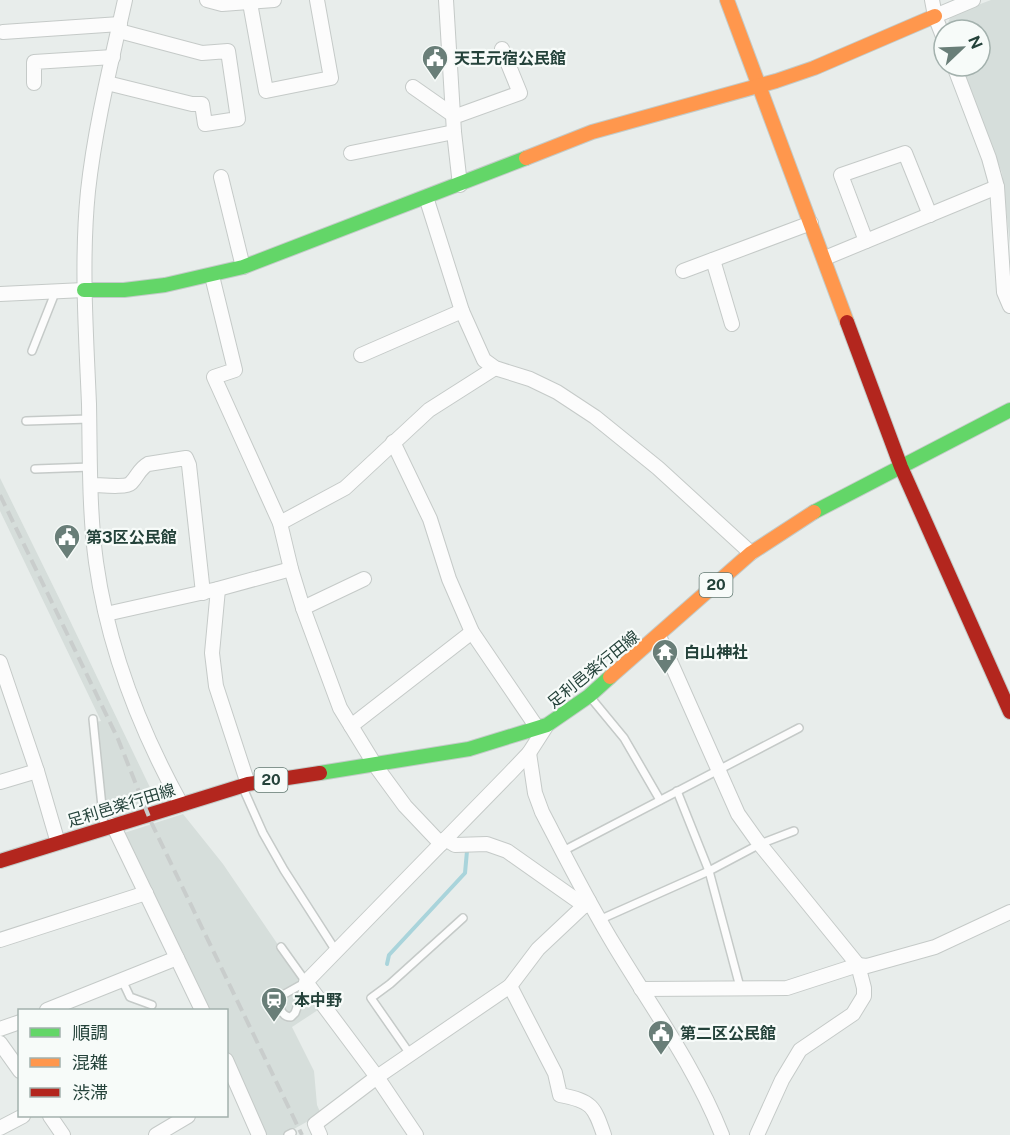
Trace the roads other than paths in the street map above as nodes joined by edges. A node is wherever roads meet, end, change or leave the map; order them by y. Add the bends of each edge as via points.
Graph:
1 (125, 0) edge
2 (207, 0) edge
3 (274, 0) edge
4 (317, 0) edge
5 (446, 0) edge
6 (727, 0) edge
7 (933, 0) edge
8 (973, 0) edge
9 (250, 3) junction
10 (935, 16) junction
11 (119, 27) junction
12 (3, 32) dead end
13 (502, 49) dead end
14 (113, 57) junction
15 (959, 78) edge
16 (34, 83) dead end
17 (107, 83) junction
18 (759, 86) junction
19 (413, 87) dead end
20 (453, 115) junction
21 (454, 132) junction
22 (351, 153) dead end
23 (221, 177) dead end
24 (460, 184) junction
25 (997, 188) junction
26 (426, 197) junction
27 (930, 215) junction
28 (811, 223) junction
29 (866, 241) junction
30 (825, 258) junction
31 (713, 260) junction
32 (243, 267) junction
33 (682, 271) dead end
34 (212, 276) junction
35 (84, 290) junction
36 (53, 291) junction
37 (0, 294) edge
38 (1010, 306) edge
39 (462, 311) junction
40 (732, 324) dead end
41 (32, 351) dead end
42 (360, 355) dead end
43 (495, 368) junction
44 (1010, 410) edge
45 (89, 418) junction
46 (26, 421) dead end
47 (393, 442) junction
48 (91, 467) junction
49 (901, 467) junction
50 (35, 470) dead end
51 (91, 485) junction
52 (280, 523) junction
53 (751, 553) junction
54 (291, 569) junction
55 (364, 579) dead end
56 (218, 590) junction
57 (203, 592) junction
58 (303, 608) junction
59 (106, 614) junction
60 (472, 633) junction
61 (659, 636) junction
62 (0, 662) edge
63 (590, 696) junction
64 (1010, 712) edge
65 (93, 719) dead end
66 (351, 726) junction
67 (543, 727) junction
68 (799, 728) dead end
69 (529, 753) junction
70 (375, 765) junction
71 (718, 769) junction
72 (37, 771) junction
73 (0, 782) edge
74 (245, 785) junction
75 (677, 791) junction
76 (660, 800) junction
77 (181, 804) junction
78 (109, 827) junction
79 (794, 831) dead end
80 (443, 842) junction
81 (58, 843) junction
82 (760, 844) junction
83 (563, 851) junction
84 (0, 861) edge
85 (709, 871) junction
86 (146, 893) junction
87 (587, 904) junction
88 (1010, 912) edge
89 (463, 918) dead end
90 (599, 920) junction
91 (0, 940) edge
92 (281, 947) dead end
93 (336, 951) junction
94 (177, 958) junction
95 (858, 965) junction
96 (122, 980) junction
97 (306, 982) junction
98 (510, 986) junction
99 (740, 987) junction
100 (641, 989) junction
101 (152, 1005) dead end
102 (52, 1009) edge
103 (201, 1009) edge
104 (18, 1023) edge
105 (0, 1029) edge
106 (0, 1043) edge
107 (410, 1054) junction
108 (228, 1064) edge
109 (18, 1068) edge
110 (377, 1077) junction
111 (239, 1085) junction
112 (228, 1091) edge
113 (21, 1117) edge
114 (51, 1117) edge
115 (186, 1117) edge
116 (0, 1128) edge
117 (63, 1135) edge
118 (156, 1135) edge
119 (259, 1135) edge
120 (320, 1135) edge
121 (416, 1135) edge
122 (604, 1135) edge
123 (722, 1135) edge
124 (757, 1135) edge

1 - 11 street
2 - 9 street
3 - 9 street
4 - 9 street via 331,78 266,91
5 - 20 street
6 - 18 street
7 - 10 street
8 - 10 street
10 - 18 street via 814,68
11 - 12 street
11 - 14 street
11 - 17 street via 202,53 228,51 238,119 205,124 202,105
13 - 20 street via 520,93
14 - 16 street via 34,62
14 - 17 street
15 - 25 street
17 - 35 street via 88,192
18 - 24 street via 592,132
18 - 28 street
19 - 20 street
20 - 21 street
21 - 22 street
21 - 24 street
23 - 32 street
24 - 26 street
25 - 27 street
25 - 38 street via 1004,292
26 - 32 street
26 - 39 street
27 - 29 street
27 - 29 street via 905,153 841,175
28 - 30 street
28 - 31 street
29 - 30 street
30 - 49 street
31 - 33 street
31 - 40 street
32 - 34 street
34 - 35 street via 152,286
34 - 52 street via 234,370 214,378
35 - 36 street
35 - 45 street
36 - 37 street
36 - 41 lane
39 - 42 street
39 - 43 street via 484,360
43 - 47 street via 429,410
43 - 53 street via 557,392 595,417
44 - 49 street, 足利邑楽行田線 / 20
45 - 46 lane
45 - 48 street
47 - 52 street via 345,488
47 - 60 street via 430,519
48 - 50 lane
48 - 51 street
49 - 53 street, 足利邑楽行田線 / 20 via 814,512
49 - 64 street
51 - 57 street via 127,485 148,464 186,458
51 - 59 street via 96,562
52 - 54 street
53 - 61 street, 足利邑楽行田線 / 20
54 - 56 street
54 - 58 street
55 - 58 street
56 - 57 street
56 - 74 street via 212,653 216,686
57 - 59 street
58 - 66 street via 340,708
59 - 77 street via 138,717
60 - 66 street
60 - 67 street
61 - 63 street, 足利邑楽行田線 / 20
61 - 71 street
62 - 72 street
63 - 67 street, 足利邑楽行田線 / 20
63 - 76 lane via 624,738
65 - 78 lane
66 - 70 street
67 - 69 street
67 - 70 street, 足利邑楽行田線 / 20 via 468,749
68 - 71 lane
69 - 80 street
69 - 83 street via 535,793
70 - 74 street, 足利邑楽行田線 / 20
70 - 80 street via 405,806
71 - 75 lane
71 - 82 street via 738,814
72 - 73 street
72 - 81 street
74 - 77 street, 足利邑楽行田線 / 20
74 - 93 lane via 262,833
75 - 76 lane
75 - 85 lane
76 - 83 lane
77 - 78 street, 足利邑楽行田線 / 20
78 - 81 street, 足利邑楽行田線 / 20
78 - 86 street
79 - 82 lane
80 - 87 street via 487,844 507,851
80 - 93 street
81 - 84 street, 足利邑楽行田線 / 20
82 - 85 lane
82 - 95 street
83 - 87 street
85 - 90 lane
85 - 99 lane
86 - 91 street
86 - 94 street
87 - 90 street
87 - 98 street via 538,949
88 - 95 street via 935,947 867,966
89 - 107 lane via 370,998
90 - 100 street
92 - 97 lane
93 - 97 street
94 - 96 street
94 - 103 street
95 - 99 street via 787,988
95 - 124 street via 864,996 854,1014 800,1050
96 - 101 lane via 130,997
96 - 102 street
97 - 97 lane via 295,1013 285,1016 278,1000
97 - 110 street
98 - 107 street
98 - 122 street via 555,1073 560,1095 579,1098 595,1110
99 - 100 street
100 - 123 street via 680,1053
104 - 105 street
106 - 109 street
107 - 110 street
108 - 111 street
110 - 120 street via 315,1124
110 - 121 street
111 - 112 street
111 - 119 street
113 - 116 street
114 - 117 street
115 - 118 street

